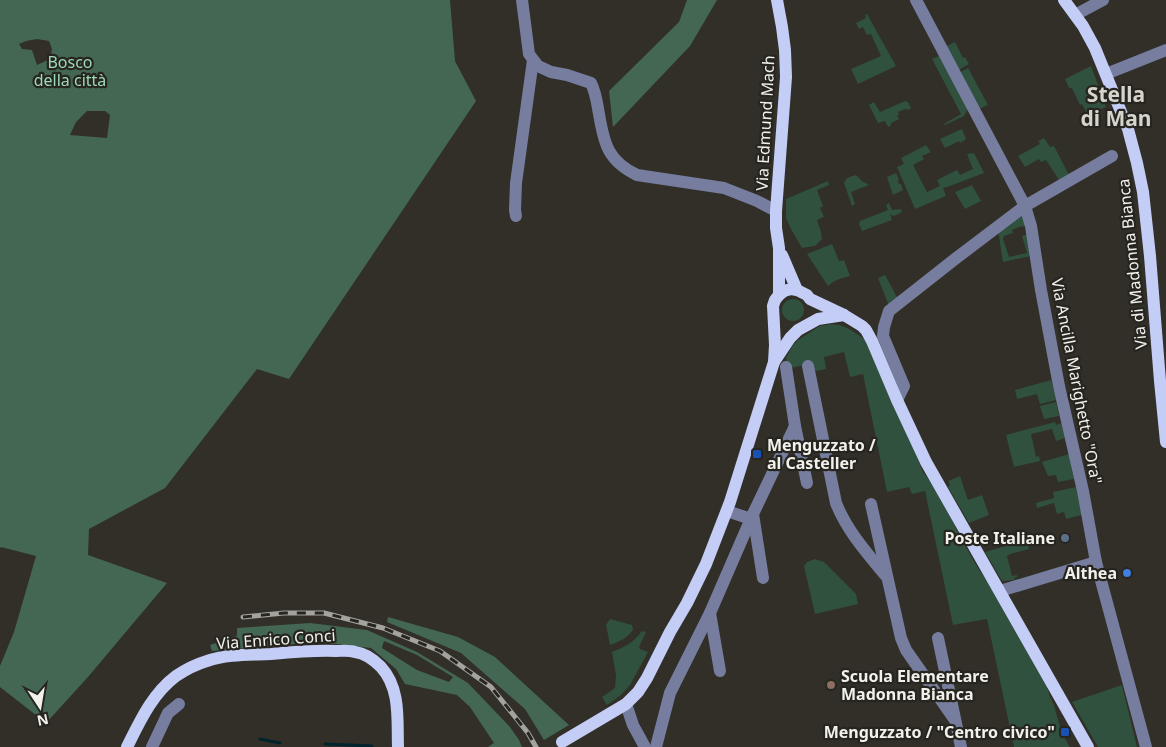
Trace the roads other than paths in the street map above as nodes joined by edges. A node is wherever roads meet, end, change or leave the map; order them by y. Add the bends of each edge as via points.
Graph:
1 (522, 0) edge
2 (777, 0) edge
3 (916, 0) edge
4 (1064, 0) edge
5 (1103, 0) edge
6 (1076, 16) junction
7 (1166, 50) edge
8 (534, 60) junction
9 (1106, 74) junction
10 (1112, 156) dead end
11 (1025, 206) junction
12 (776, 212) junction
13 (516, 216) dead end
14 (779, 248) junction
15 (797, 290) junction
16 (778, 295) junction
17 (810, 299) junction
18 (844, 315) junction
19 (774, 318) junction
20 (803, 327) junction
21 (1162, 361) edge
22 (780, 364) junction
23 (808, 366) dead end
24 (897, 400) junction
25 (795, 426) junction
26 (1166, 442) edge
27 (807, 483) dead end
28 (871, 504) dead end
29 (727, 511) junction
30 (752, 517) junction
31 (1096, 562) junction
32 (763, 578) dead end
33 (888, 578) junction
34 (1000, 591) junction
35 (710, 613) junction
36 (938, 638) dead end
37 (720, 671) dead end
38 (179, 704) dead end
39 (626, 704) junction
40 (955, 720) junction
41 (562, 742) dead end
42 (127, 747) edge
43 (152, 747) edge
44 (398, 747) edge
45 (645, 747) edge
46 (656, 747) edge
47 (961, 747) edge
48 (1088, 747) edge
49 (1146, 747) edge

1 - 8 street via 529,54
2 - 12 main road, Via Edmund Mach via 786,77
3 - 11 street, Via Ancilla Marighetto "Ora"
4 - 6 main road, Via di Madonna Bianca
5 - 6 street
6 - 9 main road, Via di Madonna Bianca
7 - 9 street
8 - 12 street via 538,66 551,72 591,83 606,145 615,160 627,170 637,175 724,188
8 - 13 street via 516,183
9 - 21 main road, Via di Madonna Bianca via 1128,129 1143,192
10 - 11 street
11 - 24 street via 889,311 883,336 904,386
11 - 31 street, Via Ancilla Marighetto "Ora"
12 - 14 main road, Via Edmund Mach
14 - 15 main road, Via Edmund Mach
14 - 16 main road, Via Edmund Mach
15 - 16 main road via 790,289
15 - 17 main road
16 - 19 main road via 772,306
17 - 18 main road
17 - 20 main road via 813,312
18 - 20 main road via 818,318
18 - 24 main road via 866,330
19 - 20 main road via 781,327 792,331
19 - 22 main road
20 - 22 main road via 790,338
21 - 26 main road, Via di Madonna Bianca
22 - 25 street
22 - 29 main road
23 - 33 street via 836,503 845,524
24 - 34 main road via 926,462
25 - 27 street
25 - 30 street
28 - 33 street
29 - 30 street
29 - 39 main road via 687,603 647,678
30 - 32 street
30 - 35 street
31 - 34 street
31 - 49 street, Via Ancilla Marighetto "Ora"
33 - 40 street via 906,650
34 - 48 main road
35 - 37 street
35 - 46 street via 670,693
36 - 40 street
38 - 43 street via 168,713
39 - 41 main road
39 - 45 street
40 - 47 street
42 - 44 main road, Via Enrico Conci via 146,710 162,688 191,668 224,657 321,650 356,652 370,658 387,674 396,697

